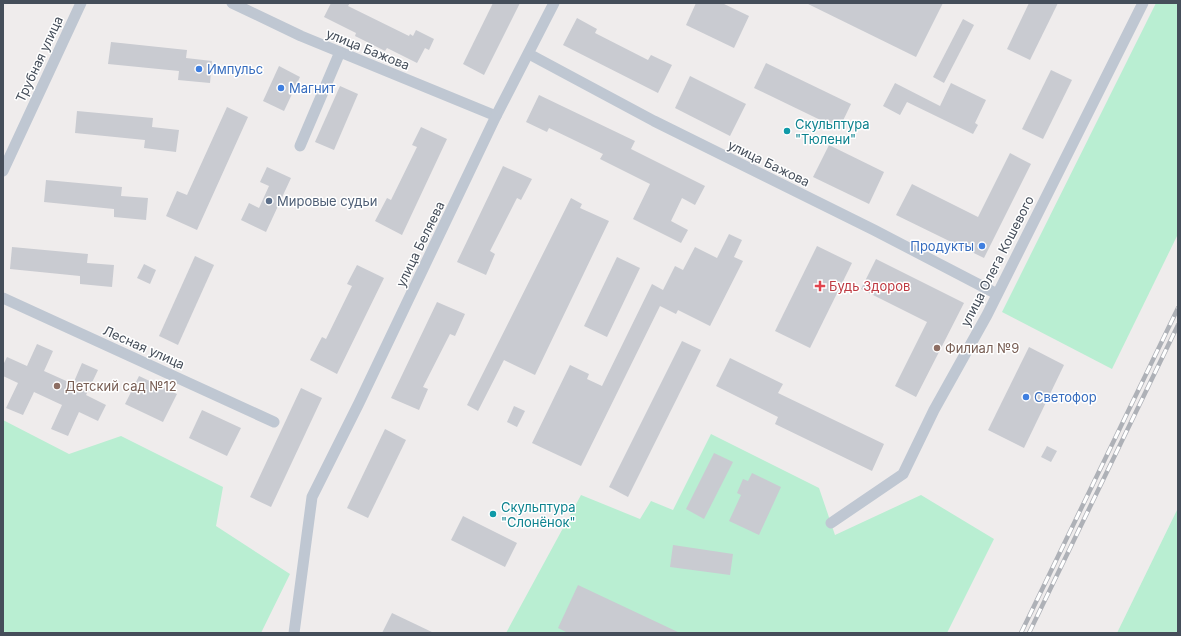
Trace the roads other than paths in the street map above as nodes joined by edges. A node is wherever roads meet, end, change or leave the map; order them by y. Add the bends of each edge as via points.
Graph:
1 (81, 3) edge
2 (232, 3) edge
3 (554, 3) edge
4 (1143, 3) edge
5 (340, 52) junction
6 (529, 54) junction
7 (496, 116) junction
8 (300, 146) dead end
9 (3, 171) edge
10 (997, 294) junction
11 (3, 298) edge
12 (274, 422) dead end
13 (831, 523) dead end
14 (294, 633) edge

1 - 9 street, Трубная улица
2 - 5 street, улица Бажова
3 - 6 street, улица Беляева
4 - 10 street, улица Олега Кошевого
5 - 7 street, улица Бажова
5 - 8 street
6 - 7 street, улица Беляева
6 - 10 street, улица Бажова via 654,121
7 - 14 street, улица Беляева via 360,403 312,497
10 - 13 street, улица Олега Кошевого via 934,410 903,474
11 - 12 street, Лесная улица

